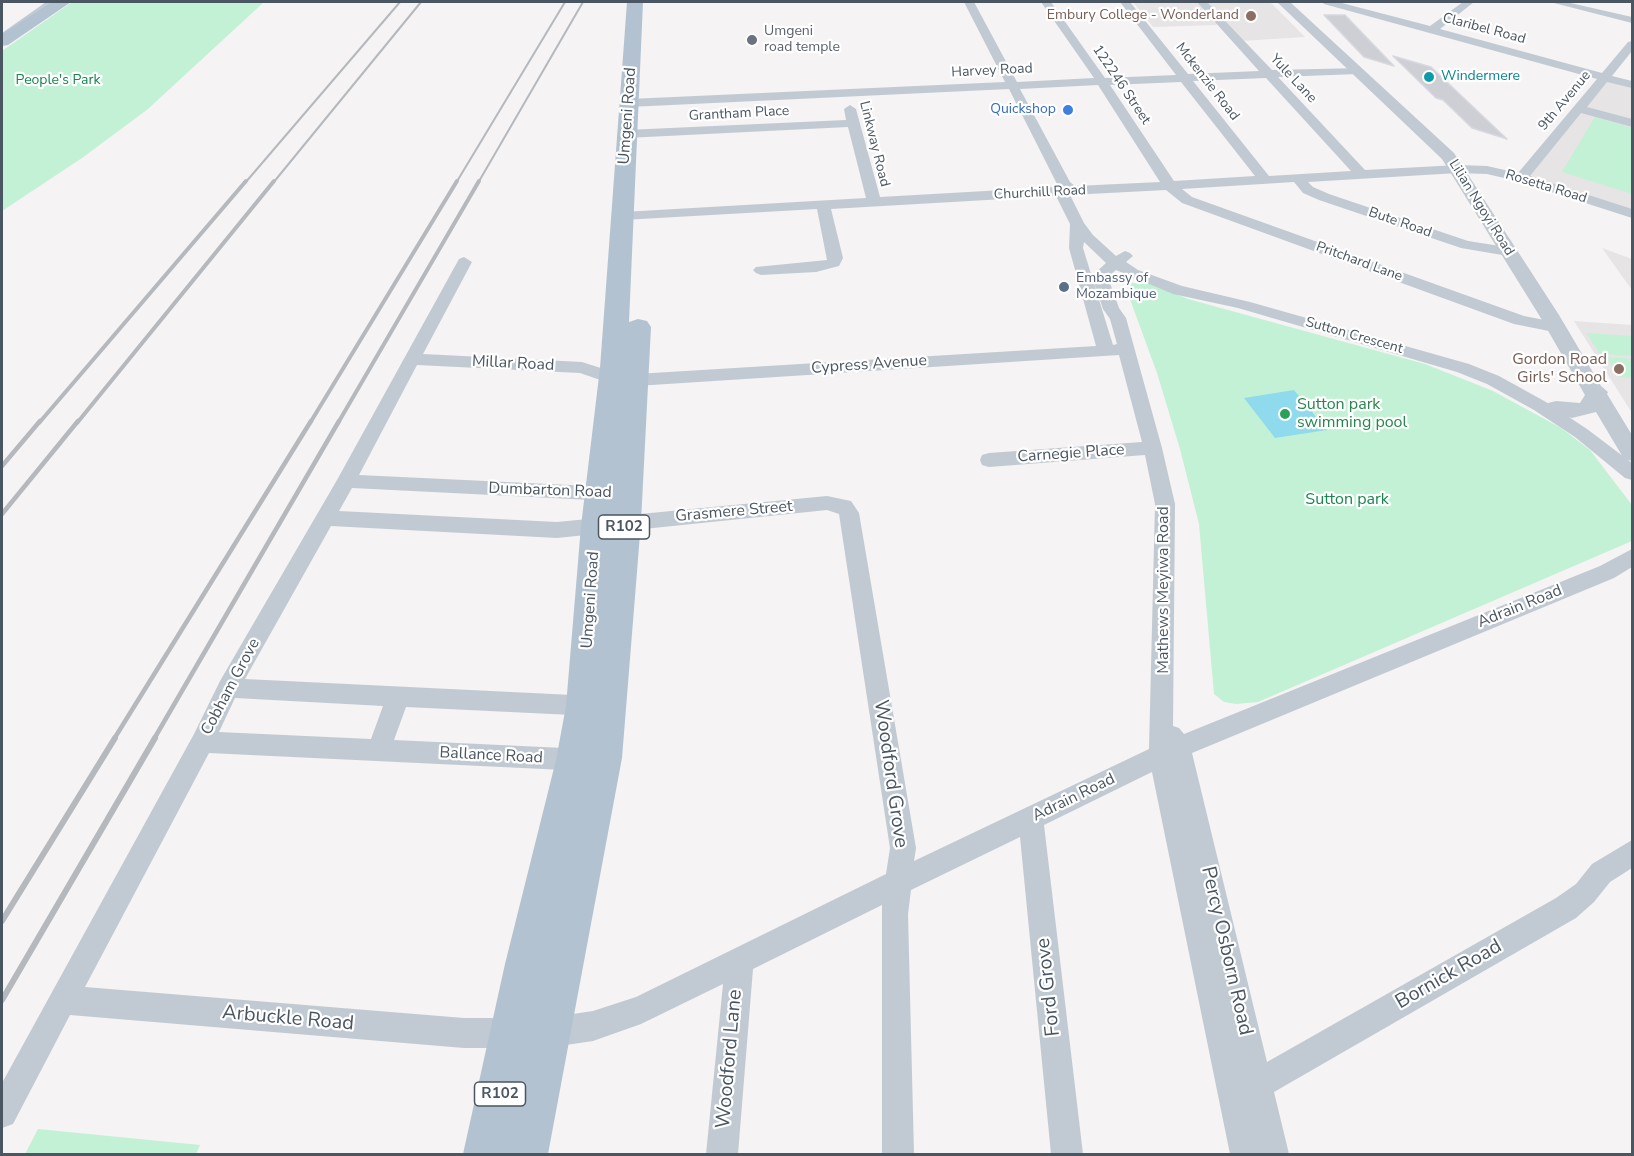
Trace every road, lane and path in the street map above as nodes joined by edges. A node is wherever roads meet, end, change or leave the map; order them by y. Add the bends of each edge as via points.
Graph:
1 (29, 2) edge
2 (55, 2) edge
3 (63, 2) edge
4 (635, 2) edge
5 (648, 2) edge
6 (969, 2) edge
7 (1046, 2) edge
8 (1125, 2) edge
9 (1202, 2) edge
10 (1283, 2) edge
11 (1328, 2) edge
12 (1469, 2) edge
13 (1556, 2) edge
14 (5, 19) edge
15 (1632, 20) edge
16 (1432, 30) junction
17 (2, 41) edge
18 (1632, 44) edge
19 (1358, 70) junction
20 (1267, 74) junction
21 (1184, 77) junction
22 (1604, 77) junction
23 (1101, 81) junction
24 (1012, 85) junction
25 (1632, 85) edge
26 (846, 93) junction
27 (637, 103) junction
28 (1577, 108) junction
29 (854, 123) junction
30 (1632, 123) edge
31 (635, 134) junction
32 (1458, 169) junction
33 (1363, 176) junction
34 (1521, 178) junction
35 (1298, 179) junction
36 (1265, 180) junction
37 (1170, 186) junction
38 (1066, 189) junction
39 (639, 202) junction
40 (874, 202) junction
41 (823, 204) junction
42 (1632, 214) edge
43 (1077, 224) junction
44 (1508, 251) junction
45 (1120, 259) junction
46 (464, 262) dead end
47 (761, 270) dead end
48 (1138, 270) junction
49 (1118, 318) junction
50 (1554, 327) junction
51 (1116, 350) junction
52 (412, 359) junction
53 (624, 379) junction
54 (1512, 390) junction
55 (1596, 392) junction
56 (1556, 408) junction
57 (1629, 447) edge
58 (1153, 448) junction
59 (989, 460) dead end
60 (1632, 473) edge
61 (346, 481) junction
62 (473, 488) junction
63 (844, 506) joint
64 (612, 509) junction
65 (326, 518) junction
66 (457, 523) junction
67 (1632, 557) edge
68 (1632, 566) edge
69 (1607, 572) junction
70 (228, 688) junction
71 (398, 698) junction
72 (597, 705) junction
73 (202, 742) junction
74 (379, 749) junction
75 (1170, 752) junction
76 (589, 759) junction
77 (1031, 819) junction
78 (1632, 853) edge
79 (899, 882) junction
80 (739, 963) junction
81 (64, 1000) junction
82 (529, 1033) junction
83 (1256, 1085) junction
84 (2, 1113) edge
85 (488, 1155) edge
86 (523, 1155) edge
87 (722, 1155) edge
88 (898, 1155) edge
89 (1067, 1155) edge
90 (1246, 1155) edge
91 (1273, 1155) edge

1 - 14 main road
2 - 17 main road
3 - 17 main road
4 - 27 main road, Umgeni Road / R102
5 - 27 main road, Umgeni Road / R102
6 - 24 street
7 - 23 street, 122246 Street
8 - 21 street, Mckenzie Road
9 - 20 street, Yule Lane
10 - 19 street, Lilian Ngoyi Road
11 - 16 street, Claribel Road
12 - 16 street
13 - 15 street
16 - 22 street, Claribel Road
18 - 22 street, 9th Avenue
19 - 20 street, Harvey Road
19 - 32 street, Lilian Ngoyi Road
20 - 21 street, Harvey Road
20 - 33 street, Yule Lane
21 - 23 street, Harvey Road
21 - 36 street, Mckenzie Road
22 - 25 street, Claribel Road
22 - 28 street, 9th Avenue
23 - 24 street, Harvey Road
23 - 37 street, 122246 Street
24 - 26 street, Harvey Road
24 - 38 street
26 - 27 street, Harvey Road
26 - 29 street, Linkway Road
27 - 31 main road, Umgeni Road / R102
28 - 30 street
28 - 34 street, 9th Avenue
29 - 31 street, Grantham Place
29 - 40 street, Linkway Road
31 - 39 main road, Umgeni Road / R102
31 - 39 main road, Umgeni Road / R102
32 - 33 street, Churchill Road
32 - 34 street, Rosetta Road via 1487,170
32 - 44 street, Lilian Ngoyi Road
33 - 35 street, Churchill Road
34 - 42 street, Rosetta Road
35 - 36 street, Churchill Road
35 - 44 street, Bute Road via 1308,190 1324,197 1466,246
36 - 37 street, Churchill Road
37 - 38 street, Churchill Road
37 - 50 street, Pritchard Lane via 1187,200 1520,320
38 - 40 street, Churchill Road
38 - 43 street
38 - 45 street
39 - 41 street, Churchill Road
39 - 53 main road, Umgeni Road / R102 via 629,279
40 - 41 street, Churchill Road
41 - 47 street via 834,263
43 - 45 street via 1088,238
43 - 51 street via 1076,248
44 - 50 street, Lilian Ngoyi Road
45 - 48 street, Sutton Crescent
45 - 49 street, Mathews Meyiwa Road via 1102,274 1111,309
46 - 52 street, Cobham Grove
48 - 49 street, Mathews Meyiwa Road via 1122,280 1118,288
48 - 54 street, Sutton Crescent via 1179,291 1419,354
49 - 51 street, Mathews Meyiwa Road
50 - 55 street, Lilian Ngoyi Road
51 - 53 street, Cypress Avenue
51 - 58 street, Mathews Meyiwa Road
52 - 53 street, Millar Road via 582,368
52 - 61 street, Cobham Grove
53 - 64 main road, Umgeni Road / R102
54 - 56 street, Sutton Crescent
54 - 60 street, Sutton Crescent via 1581,433
55 - 56 street via 1586,409
55 - 57 street, Lilian Ngoyi Road
56 - 57 street, Sutton Crescent
58 - 59 street, Carnegie Place
58 - 75 street, Mathews Meyiwa Road via 1165,504 1163,723
61 - 62 street, Dumbarton Road
61 - 65 street, Cobham Grove
62 - 64 street, Dumbarton Road
62 - 66 street, Dumbarton Road
63 - 64 street, Grasmere Street via 827,503
63 - 79 street, Woodford Grove via 849,513 903,848
64 - 66 street, Dumbarton Road via 557,530
64 - 72 main road, Umgeni Road / R102
65 - 66 street, Dumbarton Road
65 - 70 street, Cobham Grove
67 - 69 street, Adrain Road
68 - 69 street, Adrain Road
69 - 75 street, Adrain Road
70 - 71 street
70 - 73 street, Cobham Grove
71 - 72 street
71 - 74 street
72 - 76 main road, Umgeni Road / R102
73 - 74 street, Ballance Road
73 - 81 street, Cobham Grove
74 - 76 street, Ballance Road
75 - 77 street, Adrain Road
75 - 83 street, Percy Osborn Road
75 - 90 street, Percy Osborn Road
76 - 82 main road, Umgeni Road / R102
77 - 79 street, Adrain Road
77 - 89 street, Ford Grove
78 - 83 street, Bornick Road via 1601,873 1566,908
79 - 80 street, Adrain Road
79 - 88 street, Woodford Grove via 894,914
80 - 82 street, Adrain Road via 641,1010 593,1026
80 - 87 street, Woodford Lane
81 - 82 street, Arbuckle Road via 464,1033
81 - 84 street, Cobham Grove
82 - 85 main road, Umgeni Road / R102
82 - 86 main road, Umgeni Road / R102
83 - 91 street, Percy Osborn Road

